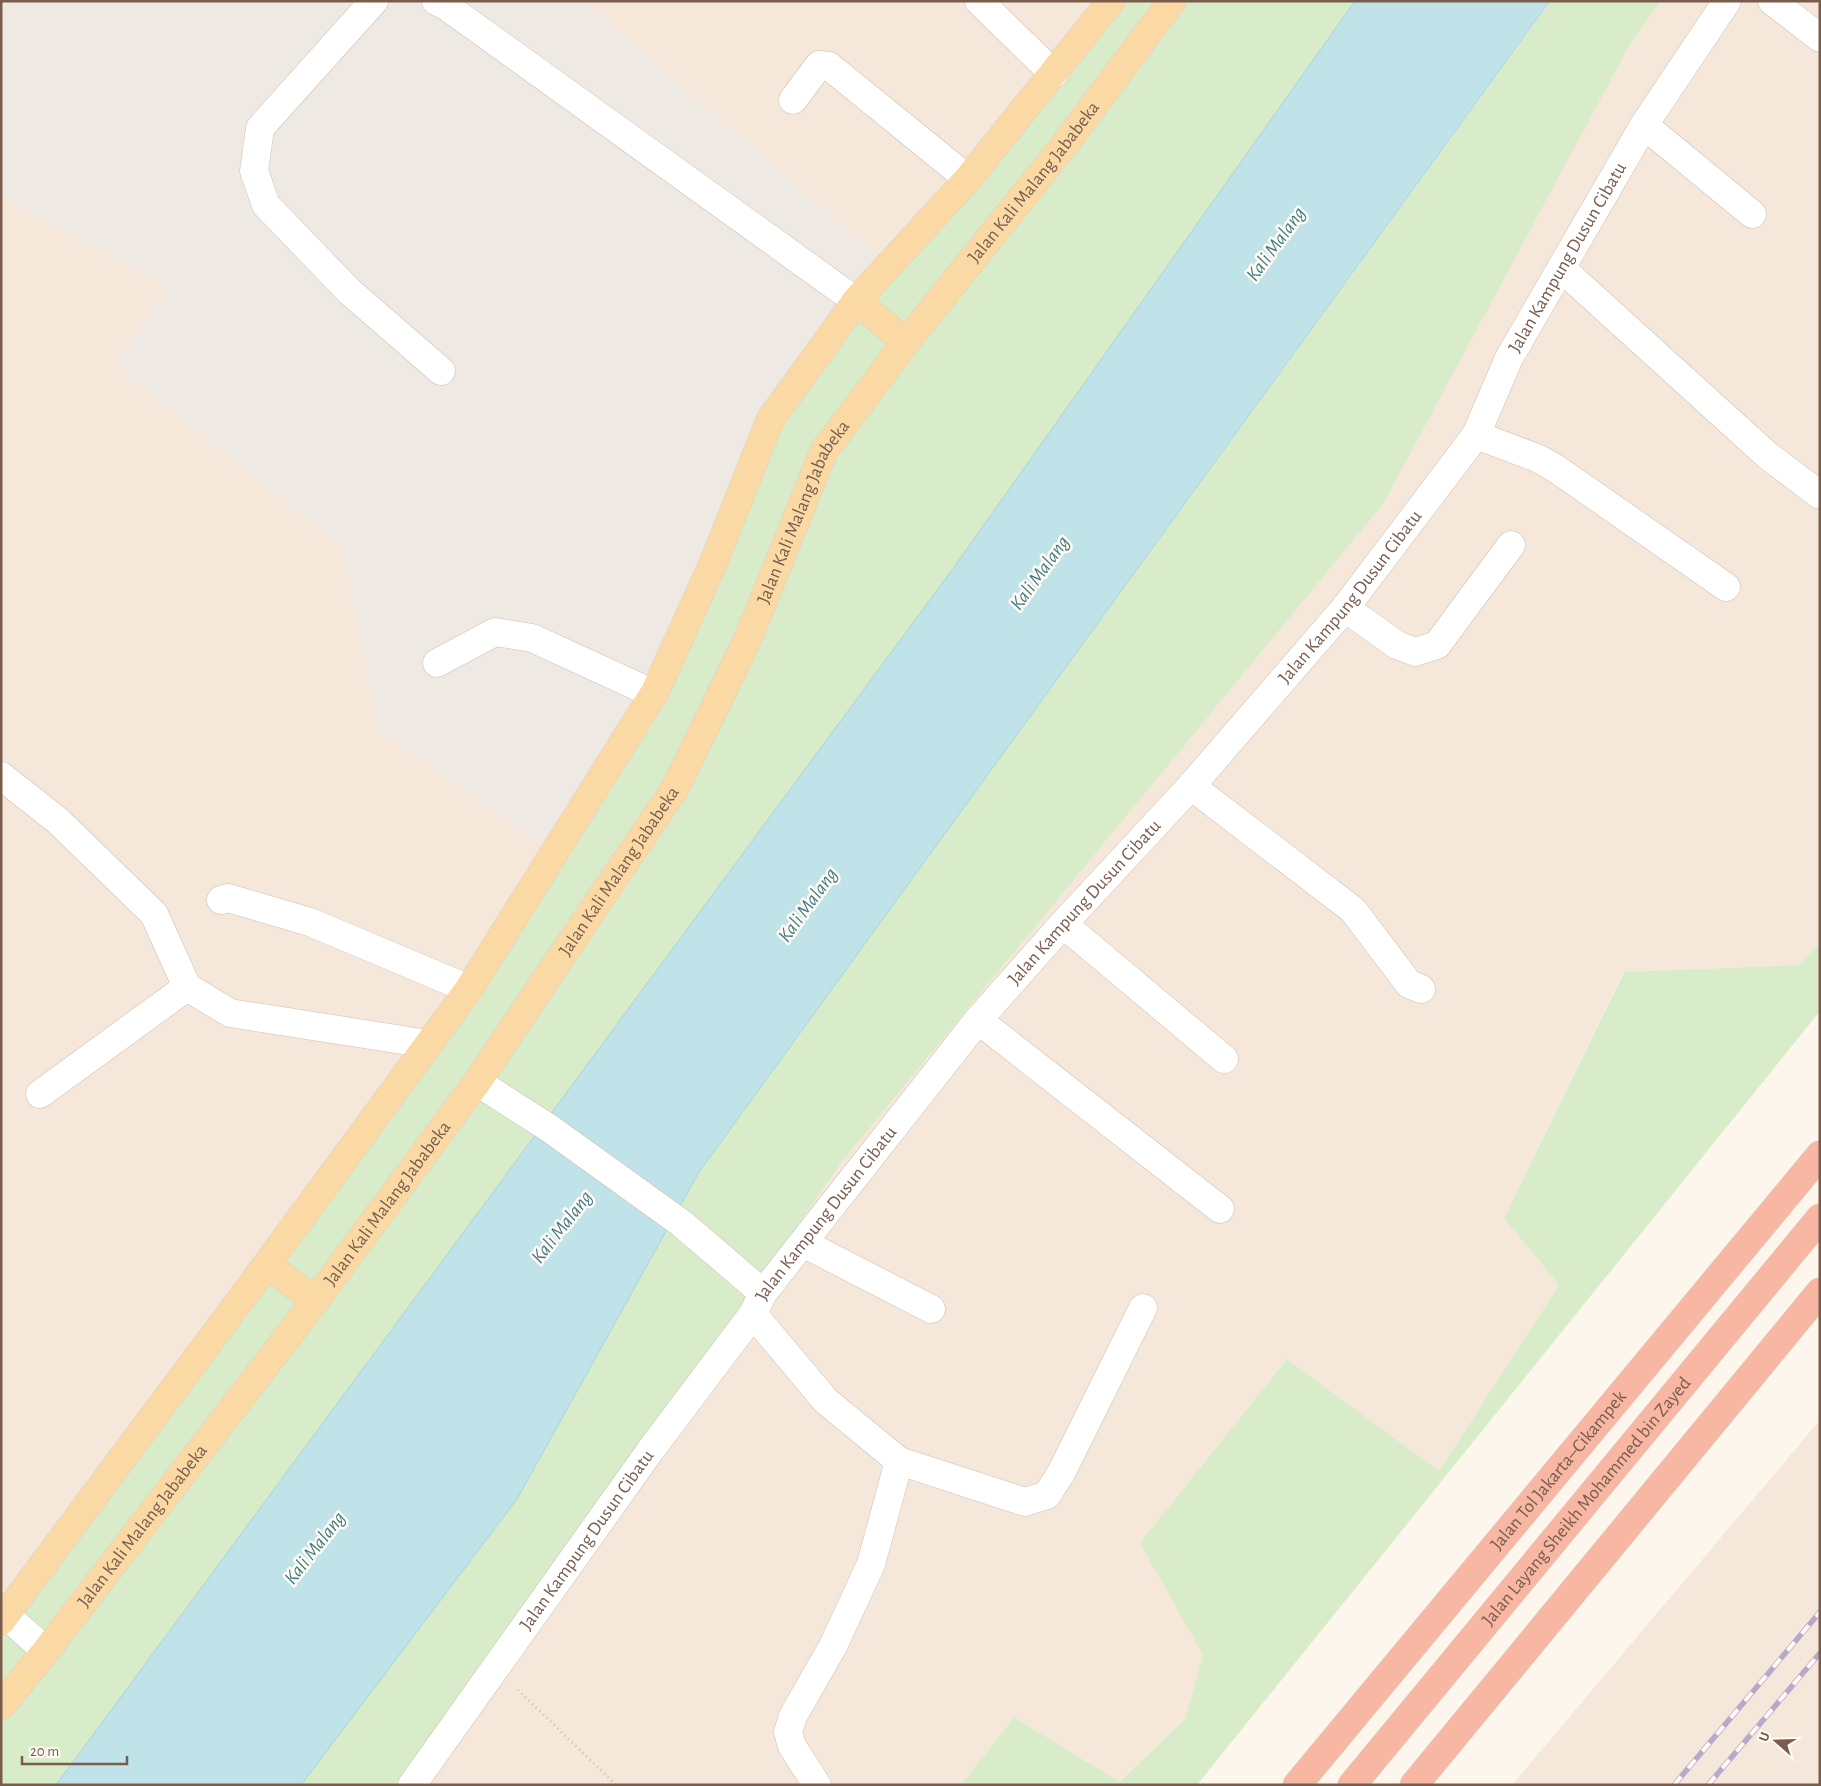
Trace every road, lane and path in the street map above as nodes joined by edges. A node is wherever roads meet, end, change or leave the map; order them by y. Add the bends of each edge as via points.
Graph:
1 (374, 1) edge
2 (436, 1) edge
3 (980, 1) edge
4 (1111, 1) edge
5 (1172, 1) edge
6 (1727, 1) edge
7 (1772, 1) edge
8 (1820, 38) edge
9 (1054, 74) junction
10 (793, 100) dead end
11 (1644, 125) junction
12 (968, 180) junction
13 (1752, 214) dead end
14 (1561, 268) junction
15 (856, 301) junction
16 (906, 342) junction
17 (441, 371) dead end
18 (1476, 435) junction
19 (1820, 495) edge
20 (1511, 544) dead end
21 (1726, 587) dead end
22 (1345, 608) junction
23 (437, 663) dead end
24 (655, 692) junction
25 (1, 776) edge
26 (1191, 786) junction
27 (221, 900) dead end
28 (1063, 924) junction
29 (187, 986) junction
30 (469, 989) junction
31 (1421, 989) dead end
32 (978, 1020) junction
33 (428, 1044) junction
34 (1224, 1059) dead end
35 (477, 1082) junction
36 (40, 1094) dead end
37 (1820, 1155) edge
38 (1220, 1209) dead end
39 (1820, 1218) edge
40 (803, 1243) junction
41 (267, 1264) junction
42 (1820, 1292) edge
43 (315, 1301) junction
44 (758, 1303) junction
45 (1820, 1307) edge
46 (1143, 1308) dead end
47 (931, 1310) dead end
48 (899, 1461) junction
49 (3, 1616) edge
50 (46, 1651) junction
51 (496, 1669) junction
52 (1, 1706) edge
53 (412, 1785) edge
54 (616, 1785) edge
55 (817, 1785) edge
56 (1296, 1785) edge
57 (1352, 1785) edge
58 (1414, 1785) edge
59 (1427, 1785) edge

1 - 17 street via 260,128 254,171 266,205 349,291
2 - 15 street
3 - 9 street
4 - 9 main road
5 - 16 main road, Jalan Kali Malang Jababeka via 1062,148
6 - 11 street, Jalan Kampung Dusun Cibatu
7 - 8 street
9 - 12 main road
10 - 12 street via 818,66 829,66
11 - 13 street
11 - 14 street, Jalan Kampung Dusun Cibatu
12 - 15 main road
14 - 18 street, Jalan Kampung Dusun Cibatu via 1509,358
14 - 19 street via 1767,455
15 - 16 main road
15 - 24 main road via 770,420 715,559
16 - 35 main road, Jalan Kali Malang Jababeka via 824,451 746,643 675,788
18 - 21 street via 1555,468
18 - 22 street, Jalan Kampung Dusun Cibatu
20 - 22 street via 1437,645 1415,652 1397,645
22 - 26 street, Jalan Kampung Dusun Cibatu
23 - 24 street via 495,632 532,638
24 - 30 main road
25 - 29 street via 56,820 154,914
26 - 28 street, Jalan Kampung Dusun Cibatu
26 - 31 street via 1352,910 1409,984
27 - 30 street via 228,898 310,922
28 - 32 street, Jalan Kampung Dusun Cibatu
28 - 34 street
29 - 33 street via 230,1013
29 - 36 street
30 - 33 main road
32 - 38 street
32 - 40 street, Jalan Kampung Dusun Cibatu
33 - 41 main road
35 - 43 main road, Jalan Kali Malang Jababeka
35 - 44 street via 549,1128 681,1223
37 - 56 highway, Jalan Tol Jakarta–Cikampek
39 - 57 highway, Jalan Layang Sheikh Mohammed bin Zayed
40 - 44 street, Jalan Kampung Dusun Cibatu
40 - 47 street
41 - 43 main road
41 - 49 main road
42 - 58 highway
43 - 50 main road, Jalan Kali Malang Jababeka
44 - 48 street via 826,1401
44 - 51 street, Jalan Kampung Dusun Cibatu
45 - 59 highway
46 - 48 street via 1047,1495 1025,1502
48 - 55 street via 871,1564 833,1646 793,1716 788,1732 792,1746
49 - 50 street
50 - 52 main road, Jalan Kali Malang Jababeka
51 - 53 street, Jalan Kampung Dusun Cibatu
51 - 54 path

